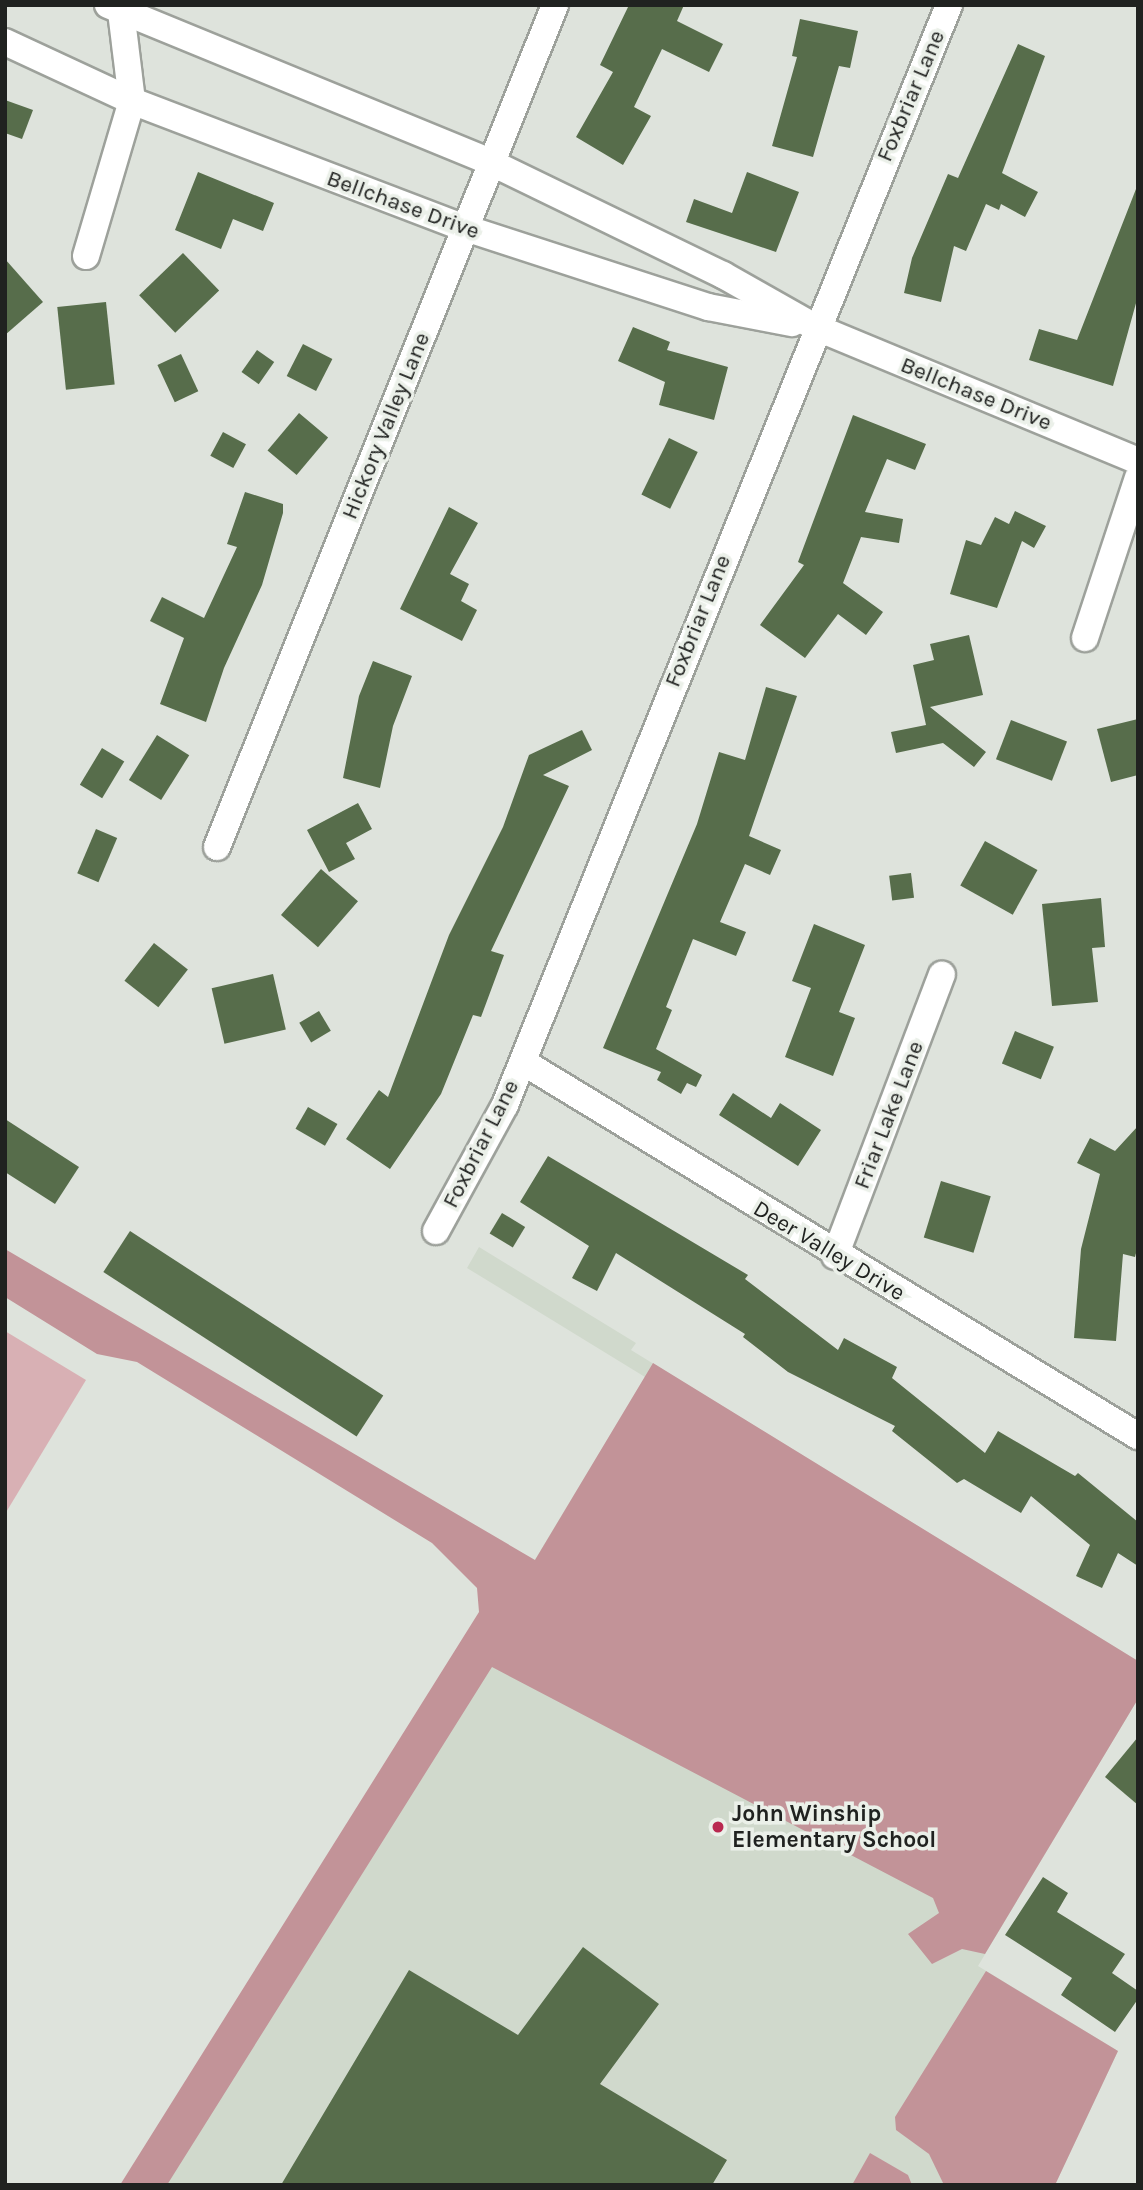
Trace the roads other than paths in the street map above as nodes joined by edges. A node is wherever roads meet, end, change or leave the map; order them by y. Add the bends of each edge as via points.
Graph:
1 (555, 5) edge
2 (949, 5) edge
3 (115, 8) edge
4 (5, 42) edge
5 (132, 101) junction
6 (490, 162) junction
7 (465, 228) junction
8 (86, 256) dead end
9 (815, 327) junction
10 (1138, 461) edge
11 (1138, 478) edge
12 (1085, 638) dead end
13 (216, 847) dead end
14 (942, 975) dead end
15 (523, 1062) junction
16 (436, 1231) dead end
17 (835, 1256) junction
18 (1138, 1436) edge

1 - 6 street, Hickory Valley Lane
2 - 9 street, Foxbriar Lane
3 - 5 street
3 - 6 street, Bellchase Drive
4 - 5 street, Bellchase Drive
5 - 7 street, Bellchase Drive
5 - 8 street
6 - 7 street, Hickory Valley Lane
6 - 9 street, Bellchase Drive via 723,275
7 - 9 street, Bellchase Drive via 708,307
7 - 13 street, Hickory Valley Lane
9 - 10 street, Bellchase Drive
9 - 15 street, Foxbriar Lane
11 - 12 street
14 - 17 street, Friar Lake Lane
15 - 16 street, Foxbriar Lane
15 - 17 street, Deer Valley Drive
17 - 18 street, Deer Valley Drive

